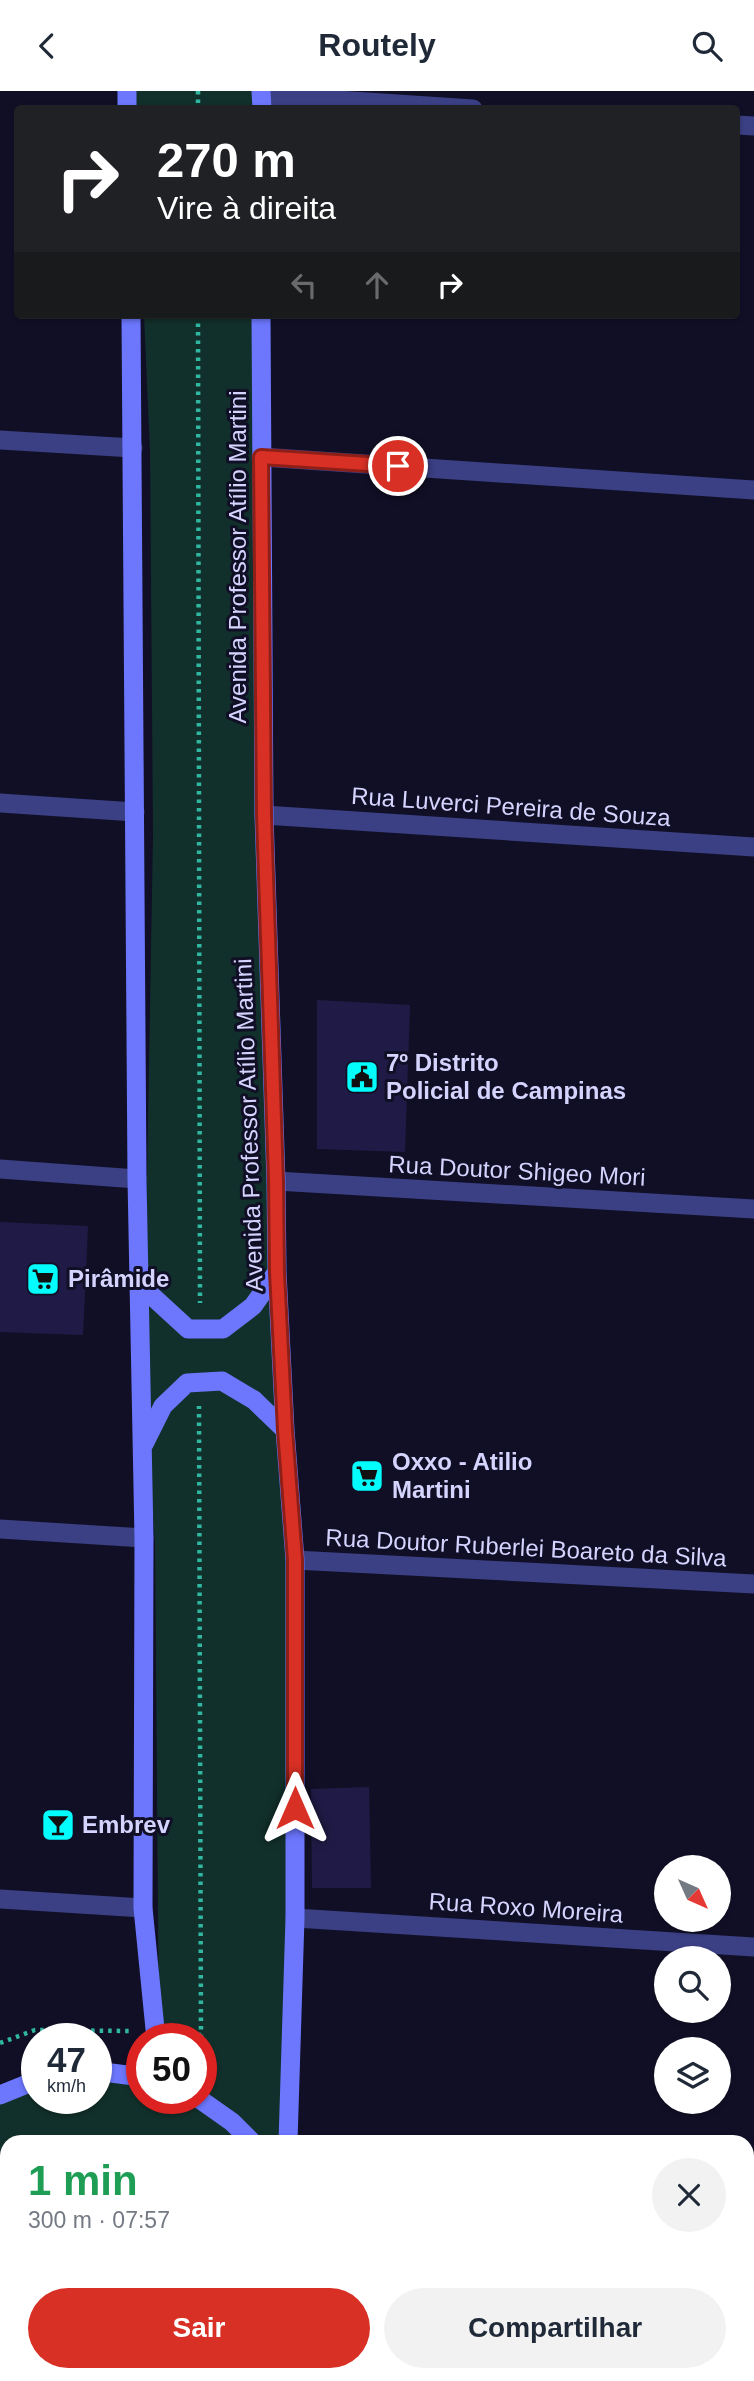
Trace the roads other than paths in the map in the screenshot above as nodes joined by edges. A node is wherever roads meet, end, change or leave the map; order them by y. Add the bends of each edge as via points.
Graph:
1 (261, 98) edge
2 (396, 105) edge
3 (131, 319) edge
4 (261, 319) edge
5 (0, 440) edge
6 (132, 448) junction
7 (261, 457) junction
8 (754, 490) edge
9 (0, 803) edge
10 (135, 812) junction
11 (264, 815) junction
12 (754, 848) edge
13 (0, 1169) edge
14 (137, 1179) junction
15 (276, 1181) junction
16 (754, 1209) edge
17 (277, 1272) junction
18 (139, 1284) junction
19 (285, 1430) junction
20 (142, 1447) junction
21 (0, 1529) edge
22 (144, 1538) junction
23 (295, 1560) junction
24 (754, 1584) edge
25 (0, 1899) edge
26 (143, 1908) junction
27 (295, 1918) junction
28 (754, 1947) edge
29 (155, 2023) edge
30 (21, 2086) edge
31 (0, 2095) edge
32 (217, 2111) edge
33 (245, 2135) edge
34 (288, 2135) edge

1 - 2 street
3 - 6 main road
4 - 7 main road, Avenida Professor Atílio Martini
5 - 6 street
6 - 10 main road
7 - 8 street
7 - 11 main road, Avenida Professor Atílio Martini
9 - 10 street
10 - 14 main road
11 - 12 street, Rua Luverci Pereira de Souza
11 - 15 main road, Avenida Professor Atílio Martini
13 - 14 street
14 - 18 main road
15 - 16 street, Rua Doutor Shigeo Mori
15 - 17 main road, Avenida Professor Atílio Martini
17 - 18 main road via 253,1306 223,1329 188,1329
17 - 19 main road, Avenida Professor Atílio Martini
18 - 20 main road
19 - 20 main road via 254,1401 222,1381 187,1383 163,1406
19 - 23 main road, Avenida Professor Atílio Martini
20 - 22 main road
21 - 22 street
22 - 26 main road
23 - 24 street, Rua Doutor Ruberlei Boareto da Silva
23 - 27 main road, Avenida Professor Atílio Martini
25 - 26 street
26 - 29 main road
27 - 28 street, Rua Roxo Moreira
27 - 34 main road, Avenida Professor Atílio Martini
30 - 31 main road
32 - 33 main road

